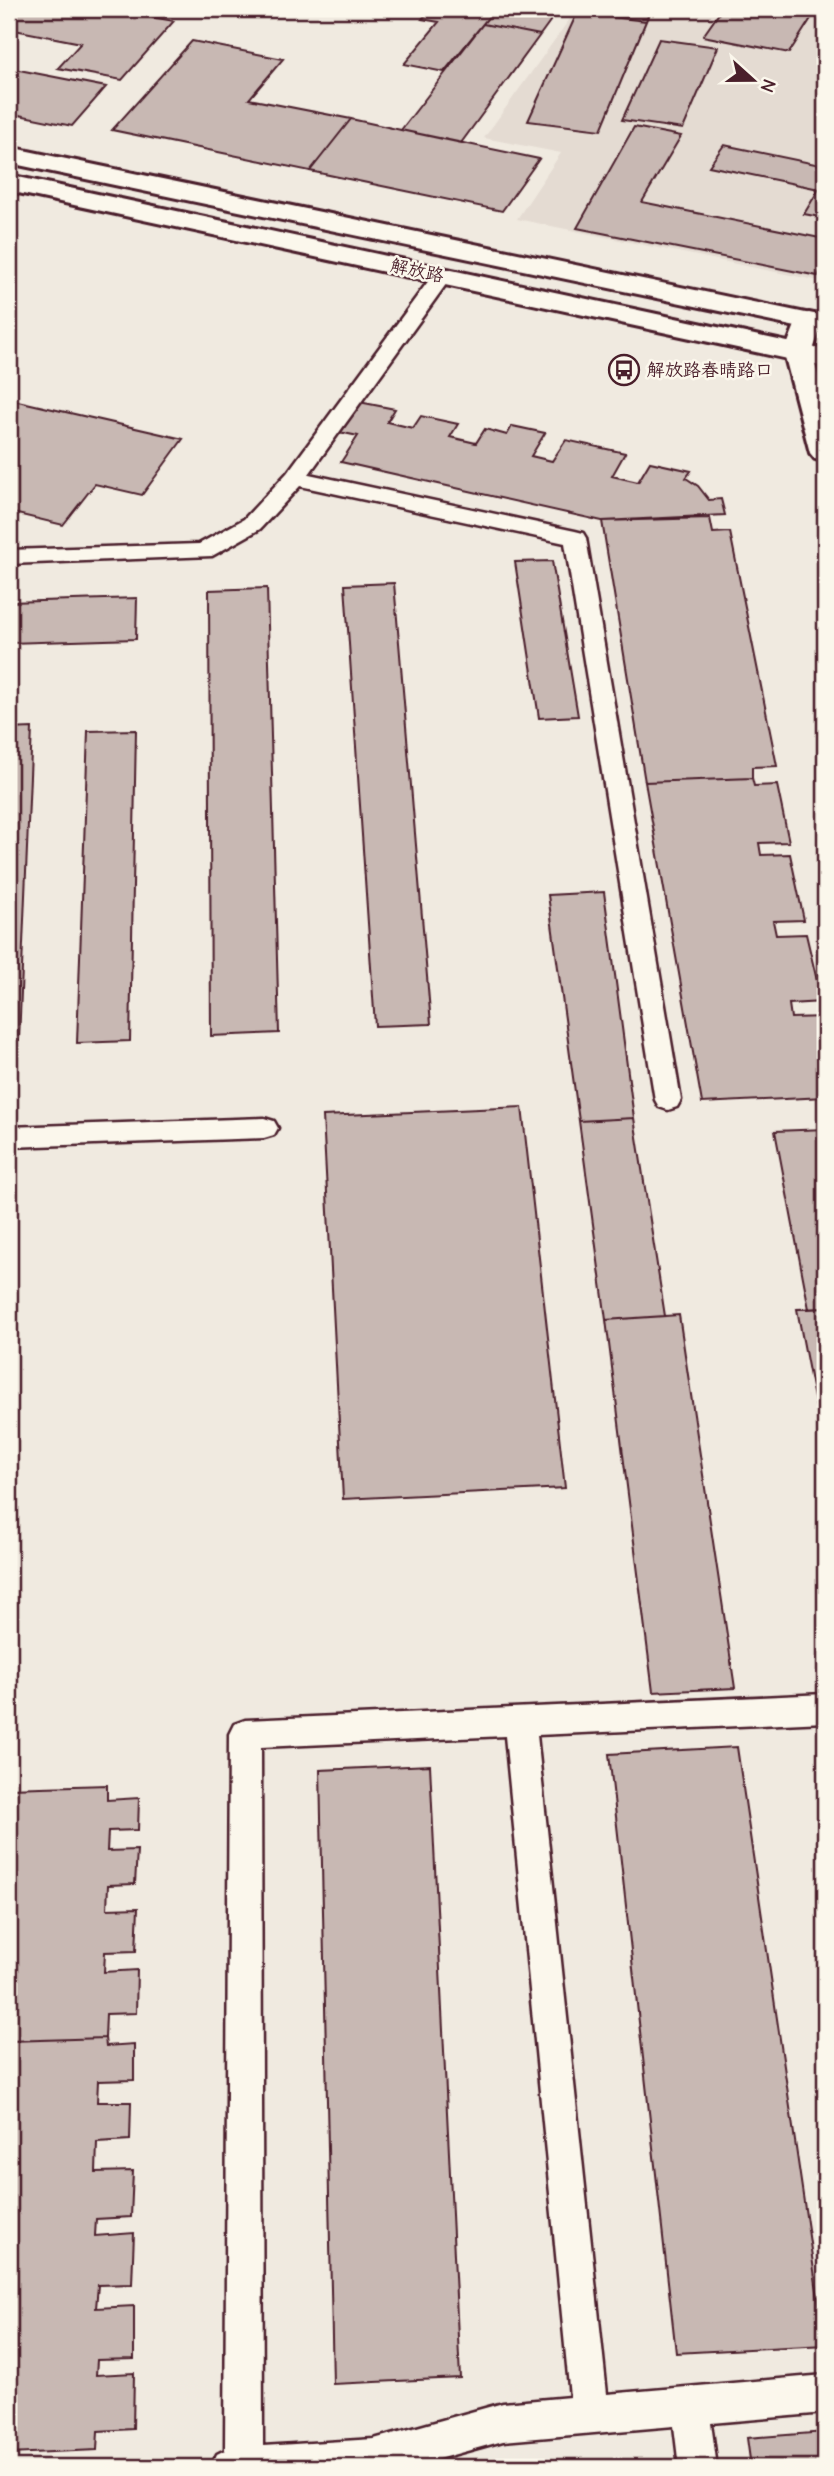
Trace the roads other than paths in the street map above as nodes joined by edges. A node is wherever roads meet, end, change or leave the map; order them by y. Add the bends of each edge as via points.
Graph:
1 (9, 155) edge
2 (9, 183) edge
3 (442, 276) junction
4 (817, 323) edge
5 (812, 356) edge
6 (825, 453) edge
7 (295, 478) junction
8 (9, 557) edge
9 (667, 1100) dead end
10 (264, 1128) dead end
11 (9, 1137) edge
12 (825, 1708) edge
13 (520, 1722) junction
14 (825, 2394) edge
15 (690, 2405) junction
16 (590, 2414) junction
17 (374, 2463) edge
18 (237, 2467) edge
19 (698, 2467) edge

1 - 4 main road, 解放路
2 - 3 main road, 解放路
3 - 5 main road, 解放路
3 - 7 lane
4 - 5 main road
5 - 6 main road
7 - 8 lane via 252,524 204,551
7 - 9 lane via 575,538
10 - 11 lane
12 - 13 lane
13 - 16 lane
13 - 18 lane via 244,1734
14 - 15 lane
15 - 16 lane
15 - 19 lane
16 - 17 lane via 503,2422
17 - 18 lane

